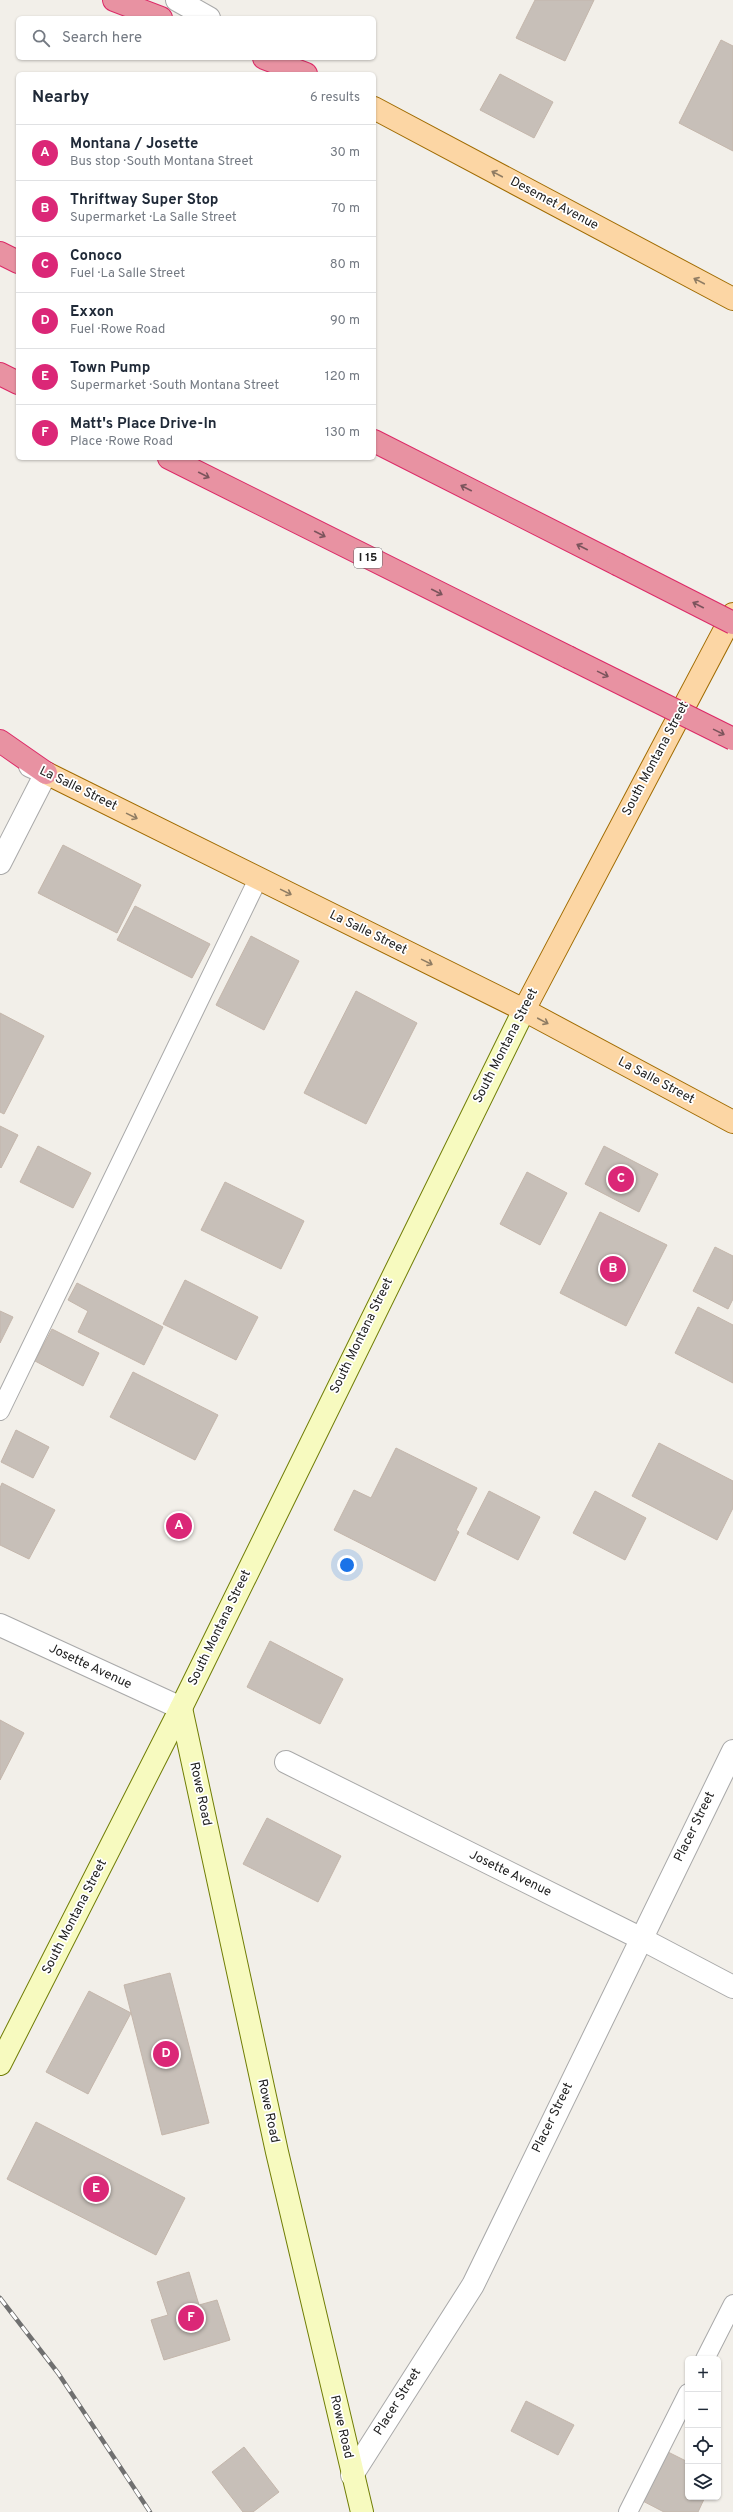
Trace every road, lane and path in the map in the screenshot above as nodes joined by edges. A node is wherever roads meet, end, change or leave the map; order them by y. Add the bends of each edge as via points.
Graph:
1 (114, 0) edge
2 (177, 0) edge
3 (156, 16) edge
4 (205, 16) edge
5 (269, 60) edge
6 (285, 60) edge
7 (301, 72) edge
8 (306, 72) edge
9 (376, 109) edge
10 (0, 253) edge
11 (16, 261) edge
12 (733, 299) edge
13 (0, 374) edge
14 (16, 381) edge
15 (376, 443) edge
16 (173, 460) edge
17 (733, 614) edge
18 (733, 623) edge
19 (733, 739) edge
20 (0, 741) edge
21 (0, 751) edge
22 (46, 773) junction
23 (0, 863) edge
24 (258, 879) junction
25 (524, 1010) junction
26 (733, 1122) edge
27 (0, 1411) edge
28 (0, 1625) edge
29 (181, 1708) junction
30 (733, 1751) edge
31 (286, 1762) dead end
32 (640, 1938) junction
33 (733, 1987) edge
34 (0, 2064) edge
35 (733, 2304) edge
36 (707, 2356) edge
37 (685, 2399) edge
38 (352, 2474) junction
39 (362, 2512) edge
40 (628, 2512) edge

1 - 3 highway
2 - 4 street
5 - 7 highway
6 - 8 street
12 -> 9 main road, Desemet Avenue
10 - 11 highway
13 - 14 highway
18 -> 15 highway, bridge
16 -> 19 highway, I 15, bridge
17 - 25 main road, South Montana Street
20 - 22 highway
21 - 22 street, La Salle Street
22 - 23 street
22 -> 24 main road, La Salle Street
24 -> 25 main road, La Salle Street
24 - 27 lane
25 -> 26 main road, La Salle Street
25 - 29 main road, South Montana Street
28 - 29 street, Josette Avenue
29 - 34 main road, South Montana Street
29 - 38 main road, Rowe Road via 277,2152
30 - 32 street, Placer Street
31 - 32 street, Josette Avenue
32 - 33 street, Josette Avenue
32 - 38 street, Placer Street via 472,2285
35 - 36 lane
37 - 40 lane
38 - 39 main road, Rowe Road

